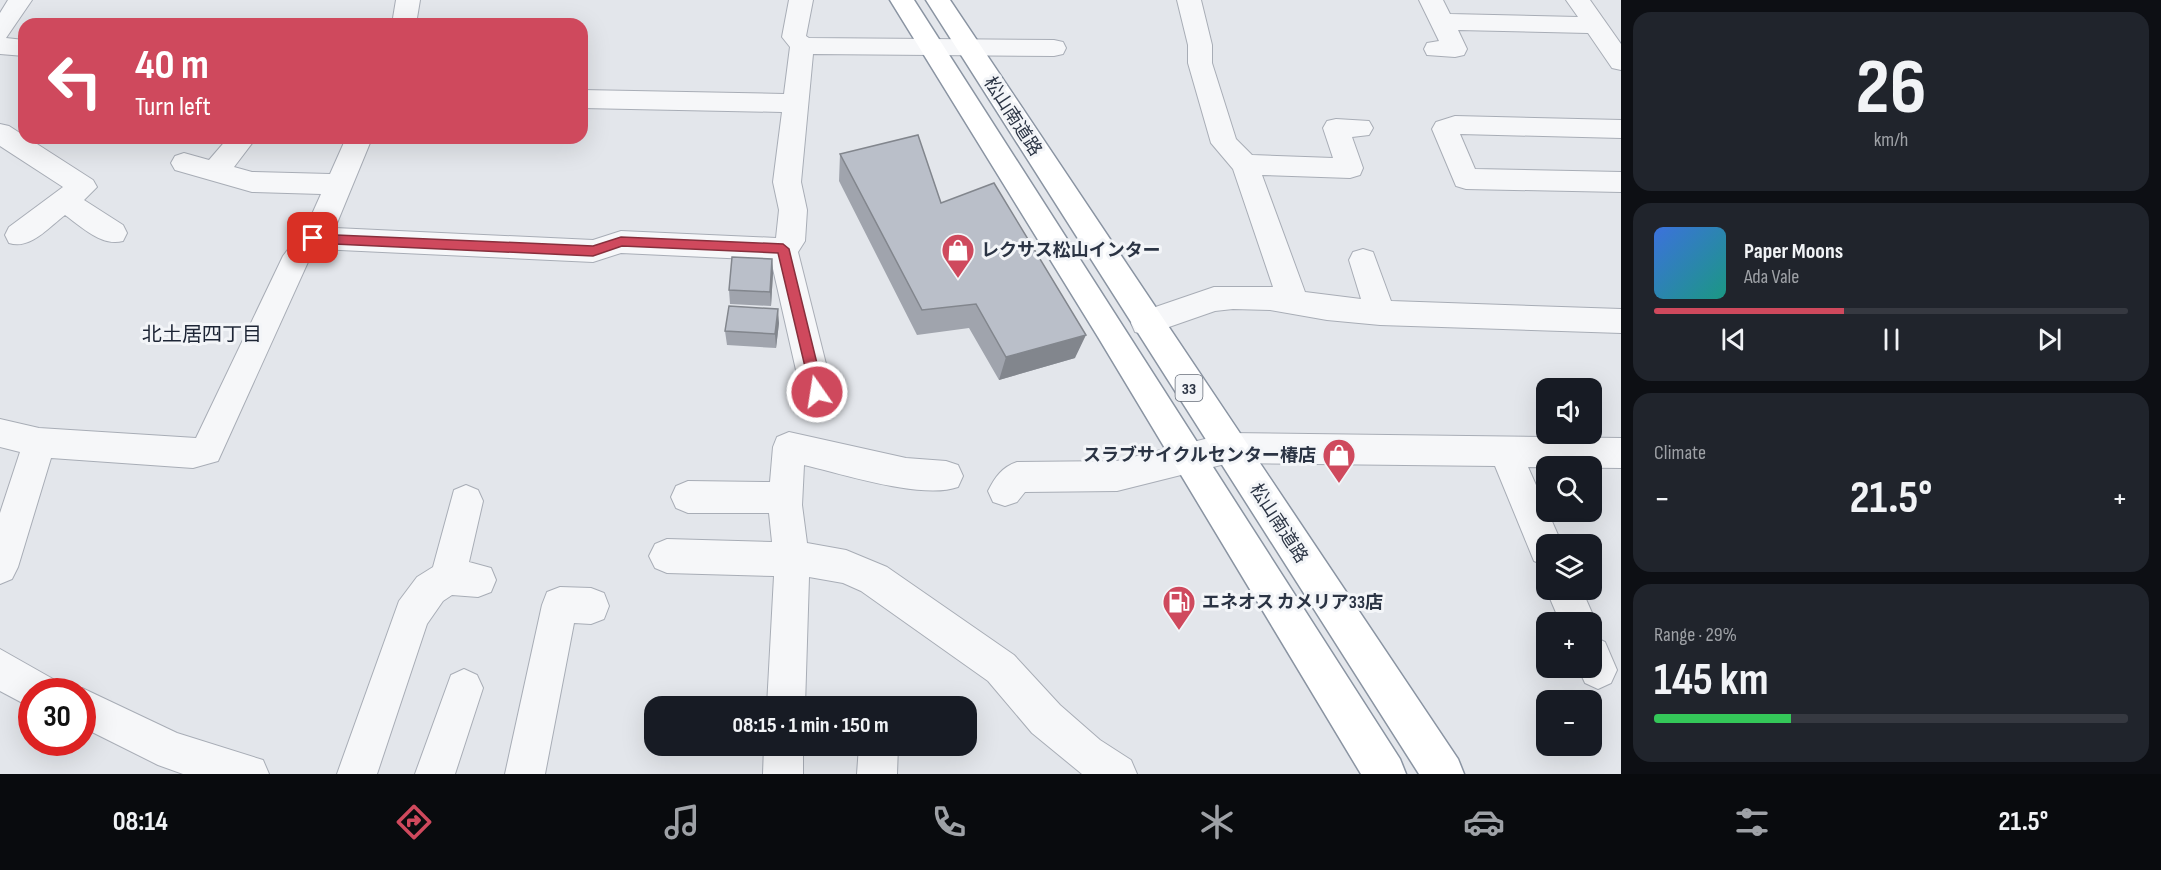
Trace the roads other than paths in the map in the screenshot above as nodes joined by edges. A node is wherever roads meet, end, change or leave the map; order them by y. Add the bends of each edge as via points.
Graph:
1 (20, 0) edge
2 (408, 0) edge
3 (801, 0) edge
4 (902, 0) edge
5 (938, 0) edge
6 (1189, 0) edge
7 (1431, 0) edge
8 (1578, 0) edge
9 (405, 18) edge
10 (1442, 22) junction
11 (0, 32) edge
12 (1607, 34) edge
13 (0, 46) edge
14 (802, 46) junction
15 (18, 48) edge
16 (932, 48) junction
17 (970, 48) junction
18 (1054, 48) dead end
19 (1436, 49) dead end
20 (1621, 62) edge
21 (588, 99) edge
22 (796, 103) junction
23 (1360, 128) dead end
24 (1621, 129) edge
25 (0, 133) edge
26 (238, 144) edge
27 (357, 144) edge
28 (23, 148) junction
29 (0, 164) edge
30 (184, 164) dead end
31 (1245, 165) junction
32 (214, 172) junction
33 (1621, 183) edge
34 (340, 184) junction
35 (64, 201) junction
36 (113, 233) dead end
37 (19, 235) dead end
38 (313, 238) junction
39 (783, 249) junction
40 (1363, 260) dead end
41 (1293, 301) junction
42 (1380, 313) junction
43 (1621, 321) edge
44 (1146, 323) junction
45 (817, 392) dead end
46 (0, 433) edge
47 (39, 443) junction
48 (1229, 448) junction
49 (1505, 451) junction
50 (1621, 453) edge
51 (1189, 458) junction
52 (946, 476) dead end
53 (1005, 491) dead end
54 (688, 497) dead end
55 (785, 498) junction
56 (466, 501) dead end
57 (1540, 534) edge
58 (2, 554) edge
59 (667, 556) dead end
60 (792, 559) junction
61 (591, 606) dead end
62 (0, 668) edge
63 (18, 681) edge
64 (464, 688) dead end
65 (786, 696) edge
66 (96, 716) edge
67 (784, 756) edge
68 (878, 756) edge
69 (168, 763) edge
70 (249, 774) edge
71 (357, 774) edge
72 (435, 774) edge
73 (525, 774) edge
74 (783, 774) edge
75 (877, 774) edge
76 (1117, 774) edge
77 (1386, 774) edge
78 (1443, 774) edge

1 - 11 street
2 - 9 street
3 - 14 street via 794,37
4 - 16 highway, 松山南道路 / 33
5 - 17 highway, 松山南道路 / 33
6 - 31 street via 1200,45 1200,63 1224,143
7 - 10 street
8 - 12 street
10 - 12 street
10 - 19 street via 1455,49
12 - 20 street
13 - 15 street
14 - 16 street
14 - 22 street
16 - 17 street
16 - 51 highway, 松山南道路 / 33
17 - 18 street
17 - 44 highway, 松山南道路 / 33
21 - 22 street
22 - 39 street via 787,182 793,210 791,241
23 - 31 street via 1336,128 1350,168
24 - 33 street via 1455,125 1444,129 1466,179
25 - 28 street
26 - 32 street
27 - 34 street
28 - 29 street
28 - 35 street via 83,187
30 - 32 street
31 - 41 street
32 - 34 street via 252,182
34 - 38 street
35 - 36 street
35 - 37 street
38 - 39 street via 593,251 621,242
38 - 47 street via 297,256 206,451
39 - 45 street
40 - 42 street
41 - 42 street
41 - 44 street via 1214,299
42 - 43 street
44 - 48 highway, 松山南道路 / 33
46 - 47 street
47 - 58 street
48 - 49 street
48 - 51 street
48 - 78 highway, 松山南道路 / 33
49 - 50 street
49 - 57 street
51 - 53 street via 1118,476 1017,477
51 - 77 highway, 松山南道路 / 33
52 - 55 street via 906,472 789,447
54 - 55 street
55 - 60 street
56 - 71 street via 463,579 430,589 412,614
59 - 60 street
60 - 65 street
60 - 76 street via 827,562 874,579 1001,668 1046,719 1086,754
61 - 73 street via 560,605
62 - 63 street
64 - 72 street
66 - 69 street
67 - 74 street
68 - 75 street
69 - 70 street

